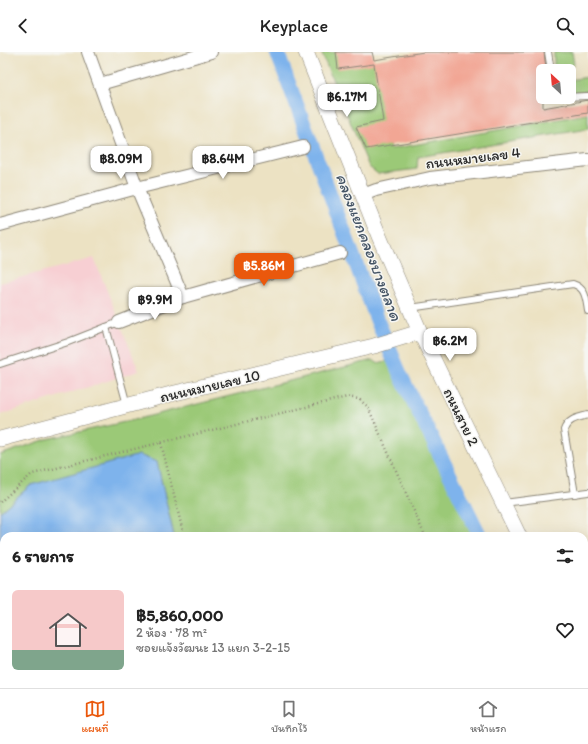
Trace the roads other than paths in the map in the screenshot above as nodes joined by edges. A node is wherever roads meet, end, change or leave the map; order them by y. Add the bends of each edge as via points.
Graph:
1 (88, 52) edge
2 (211, 52) edge
3 (306, 52) edge
4 (548, 52) edge
5 (550, 64) edge
6 (100, 84) junction
7 (576, 96) edge
8 (588, 96) edge
9 (303, 147) dead end
10 (588, 160) edge
11 (137, 188) junction
12 (363, 195) junction
13 (0, 225) edge
14 (340, 253) dead end
15 (183, 297) junction
16 (410, 308) junction
17 (588, 311) edge
18 (119, 322) joint
19 (106, 327) junction
20 (420, 332) junction
21 (0, 364) edge
22 (127, 406) junction
23 (588, 415) edge
24 (0, 439) edge
25 (588, 492) edge
26 (575, 494) junction
27 (504, 503) junction
28 (518, 532) edge

1 - 6 street
2 - 6 street
3 - 12 street, ถนนสาย 2
4 - 5 lane
6 - 11 street
7 - 8 lane
9 - 11 street
10 - 12 street, ถนนหมายเลข 4 via 430,178 382,188
11 - 13 street
11 - 15 street
12 - 16 street, ถนนสาย 2
14 - 15 street
15 - 18 street
16 - 17 lane via 573,284 580,286 585,293
16 - 20 street, ถนนสาย 2
18 - 19 lane
19 - 21 lane
19 - 22 lane
20 - 22 street, ถนนหมายเลข 10 via 374,346
20 - 27 street, ถนนสาย 2
22 - 24 street, ถนนหมายเลข 10
23 - 26 lane via 571,419 564,430
25 - 26 lane
26 - 27 lane
27 - 28 street, ถนนสาย 2

